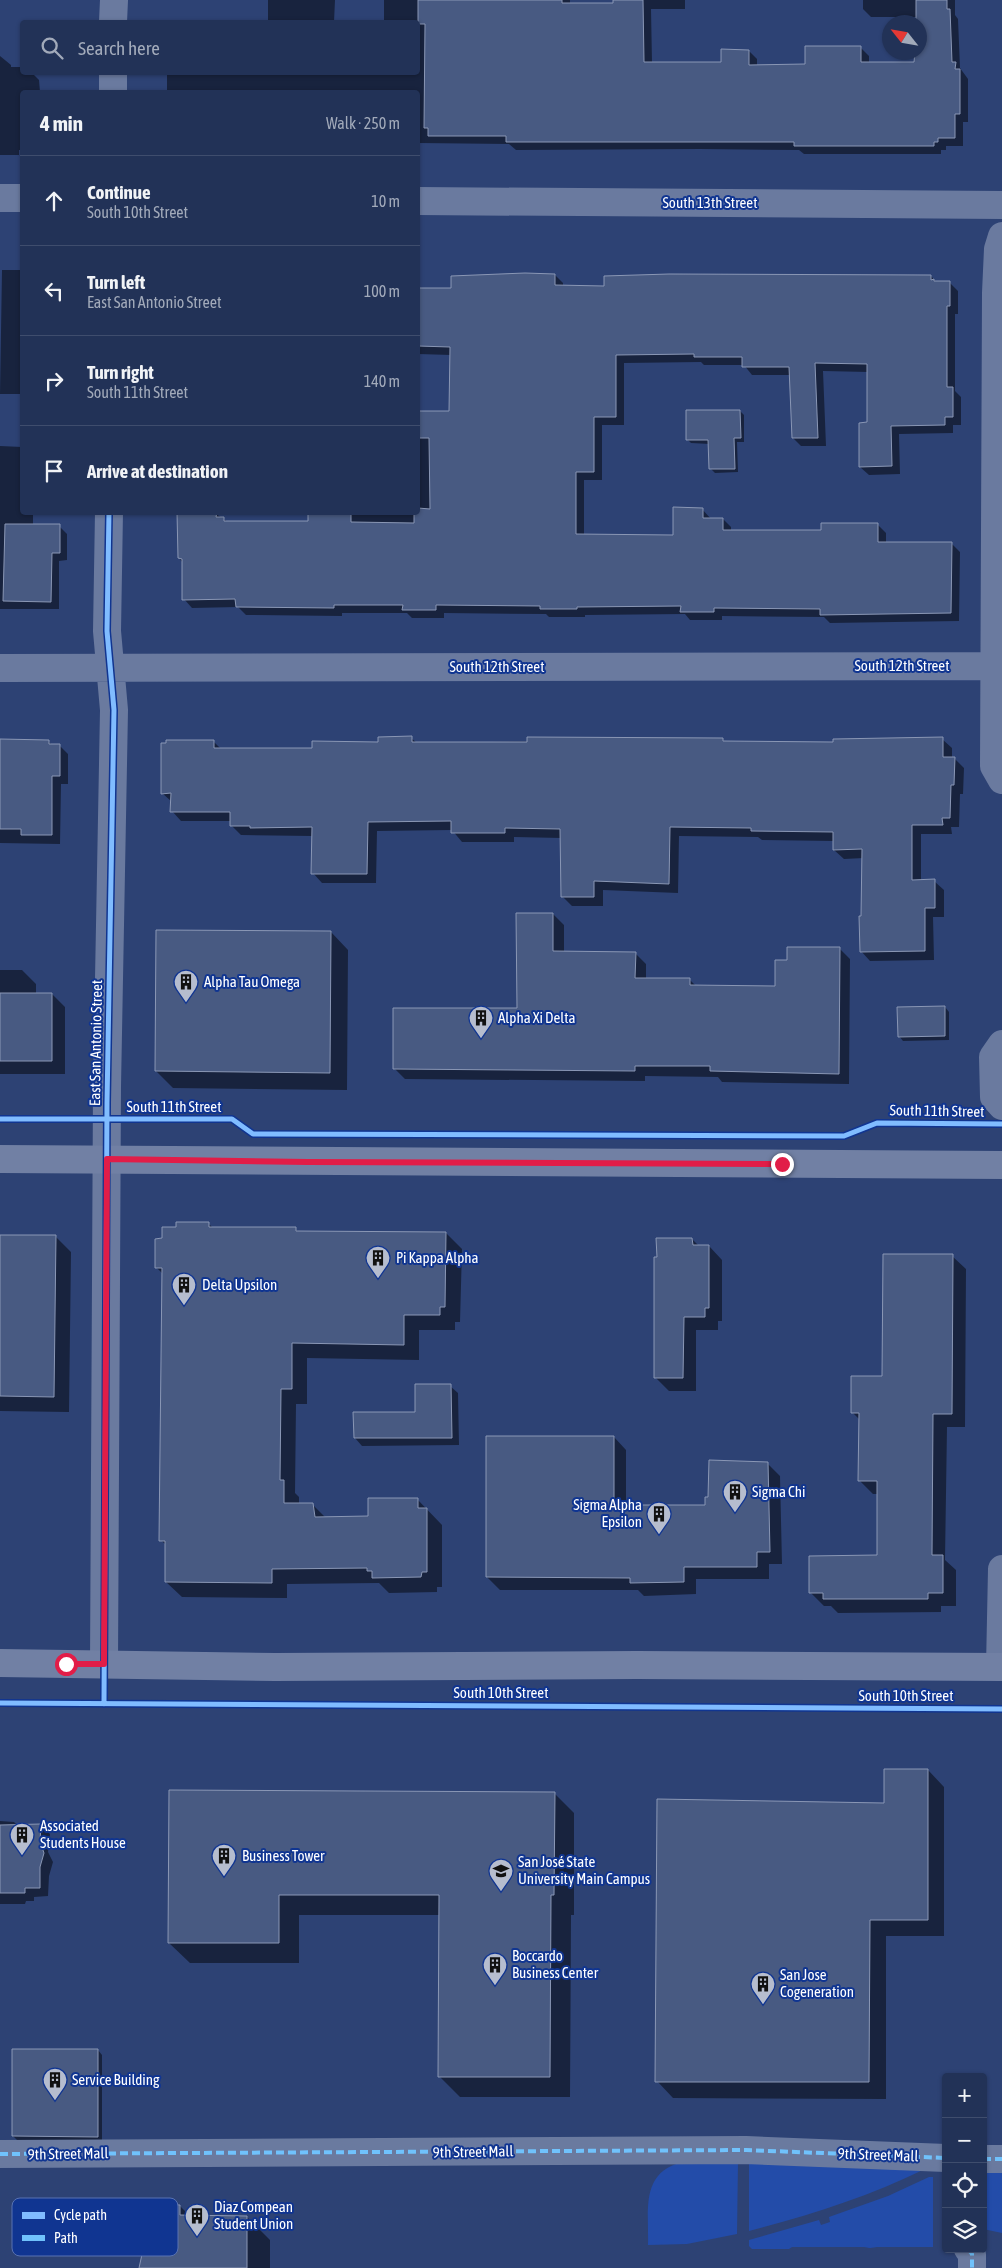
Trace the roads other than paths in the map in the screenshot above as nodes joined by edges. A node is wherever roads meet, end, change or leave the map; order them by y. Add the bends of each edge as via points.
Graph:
1 (114, 0) edge
2 (113, 20) edge
3 (113, 75) edge
4 (113, 90) edge
5 (0, 198) edge
6 (20, 198) edge
7 (420, 201) edge
8 (1002, 205) edge
9 (1002, 236) edge
10 (109, 515) edge
11 (993, 666) junction
12 (0, 668) edge
13 (111, 669) junction
14 (1002, 780) edge
15 (1002, 1044) edge
16 (1002, 1106) edge
17 (0, 1159) edge
18 (107, 1159) junction
19 (1002, 1165) edge
20 (1002, 1569) edge
21 (0, 1663) edge
22 (104, 1664) junction
23 (1001, 1667) edge
24 (0, 2154) edge
25 (942, 2158) edge
26 (987, 2158) edge
27 (1002, 2159) edge
28 (971, 2253) edge
29 (972, 2268) edge

1 - 2 street
3 - 4 street
5 - 6 street
7 - 8 street, South 13th Street
9 - 11 street via 998,249 996,293
10 - 13 street, East San Antonio Street via 107,631
11 - 13 street, South 12th Street
11 - 14 street via 994,766
12 - 13 street, South 12th Street
13 - 18 street, East San Antonio Street via 114,710
15 - 16 street via 994,1057 994,1097
17 - 18 main road
18 - 19 main road
18 - 22 street, East San Antonio Street
20 - 23 street
21 - 22 main road, South 10th Street
22 - 23 main road, South 10th Street
24 - 25 street, 9th Street Mall via 746,2150
26 - 27 street
28 - 29 street

